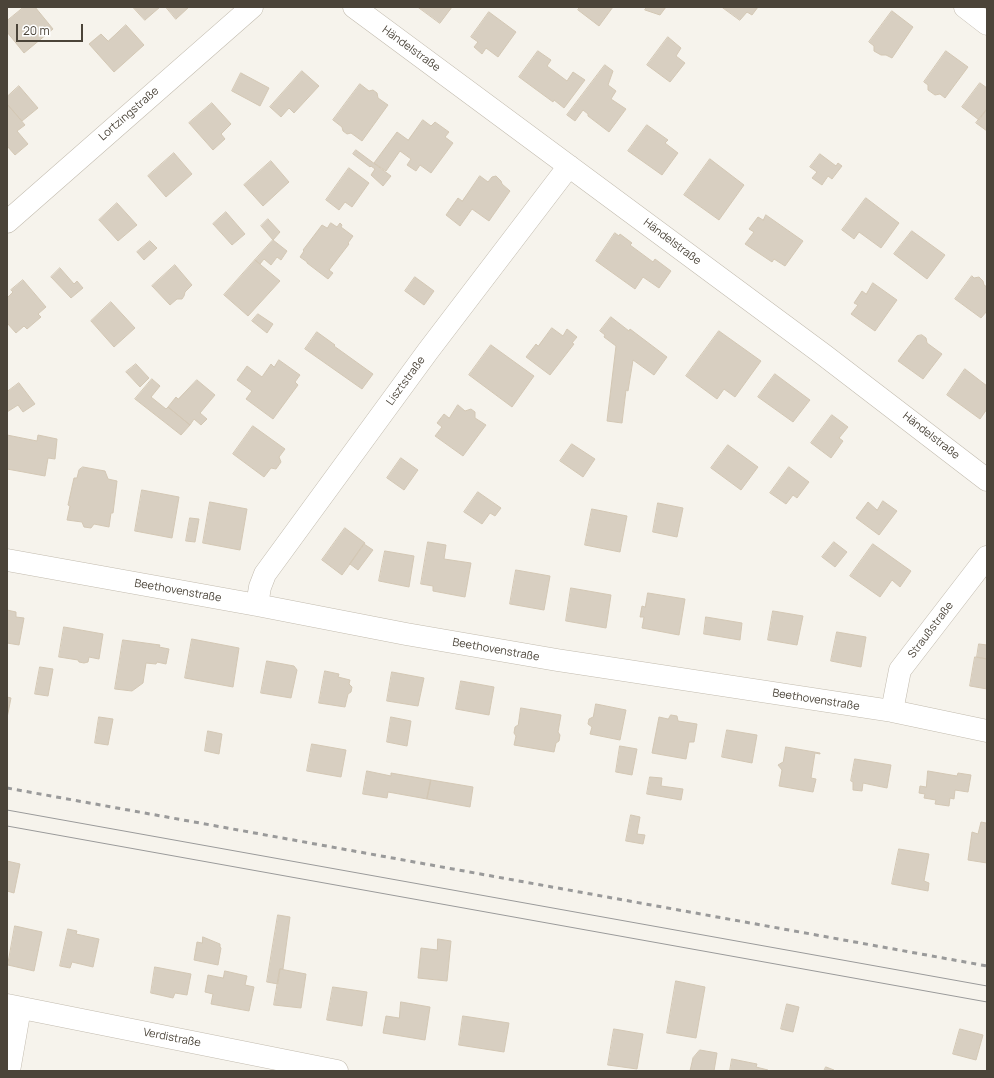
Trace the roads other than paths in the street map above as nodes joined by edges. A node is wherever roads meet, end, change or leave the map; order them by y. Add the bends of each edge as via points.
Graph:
1 (252, 7) edge
2 (354, 7) edge
3 (965, 7) edge
4 (987, 24) edge
5 (569, 166) junction
6 (7, 222) edge
7 (987, 480) edge
8 (987, 556) edge
9 (7, 560) edge
10 (257, 605) junction
11 (892, 711) junction
12 (987, 731) edge
13 (13, 1007) edge
14 (8, 1071) edge
15 (337, 1071) edge

1 - 6 street, Lortzingstraße
2 - 5 street, Händelstraße
3 - 4 street
5 - 7 street, Händelstraße
5 - 10 street, Lisztstraße via 428,351 265,574
8 - 11 street, Straußstraße via 900,670
9 - 10 street, Beethovenstraße
10 - 11 street, Beethovenstraße via 389,632
11 - 12 street, Beethovenstraße
13 - 14 street
13 - 15 street, Verdistraße

